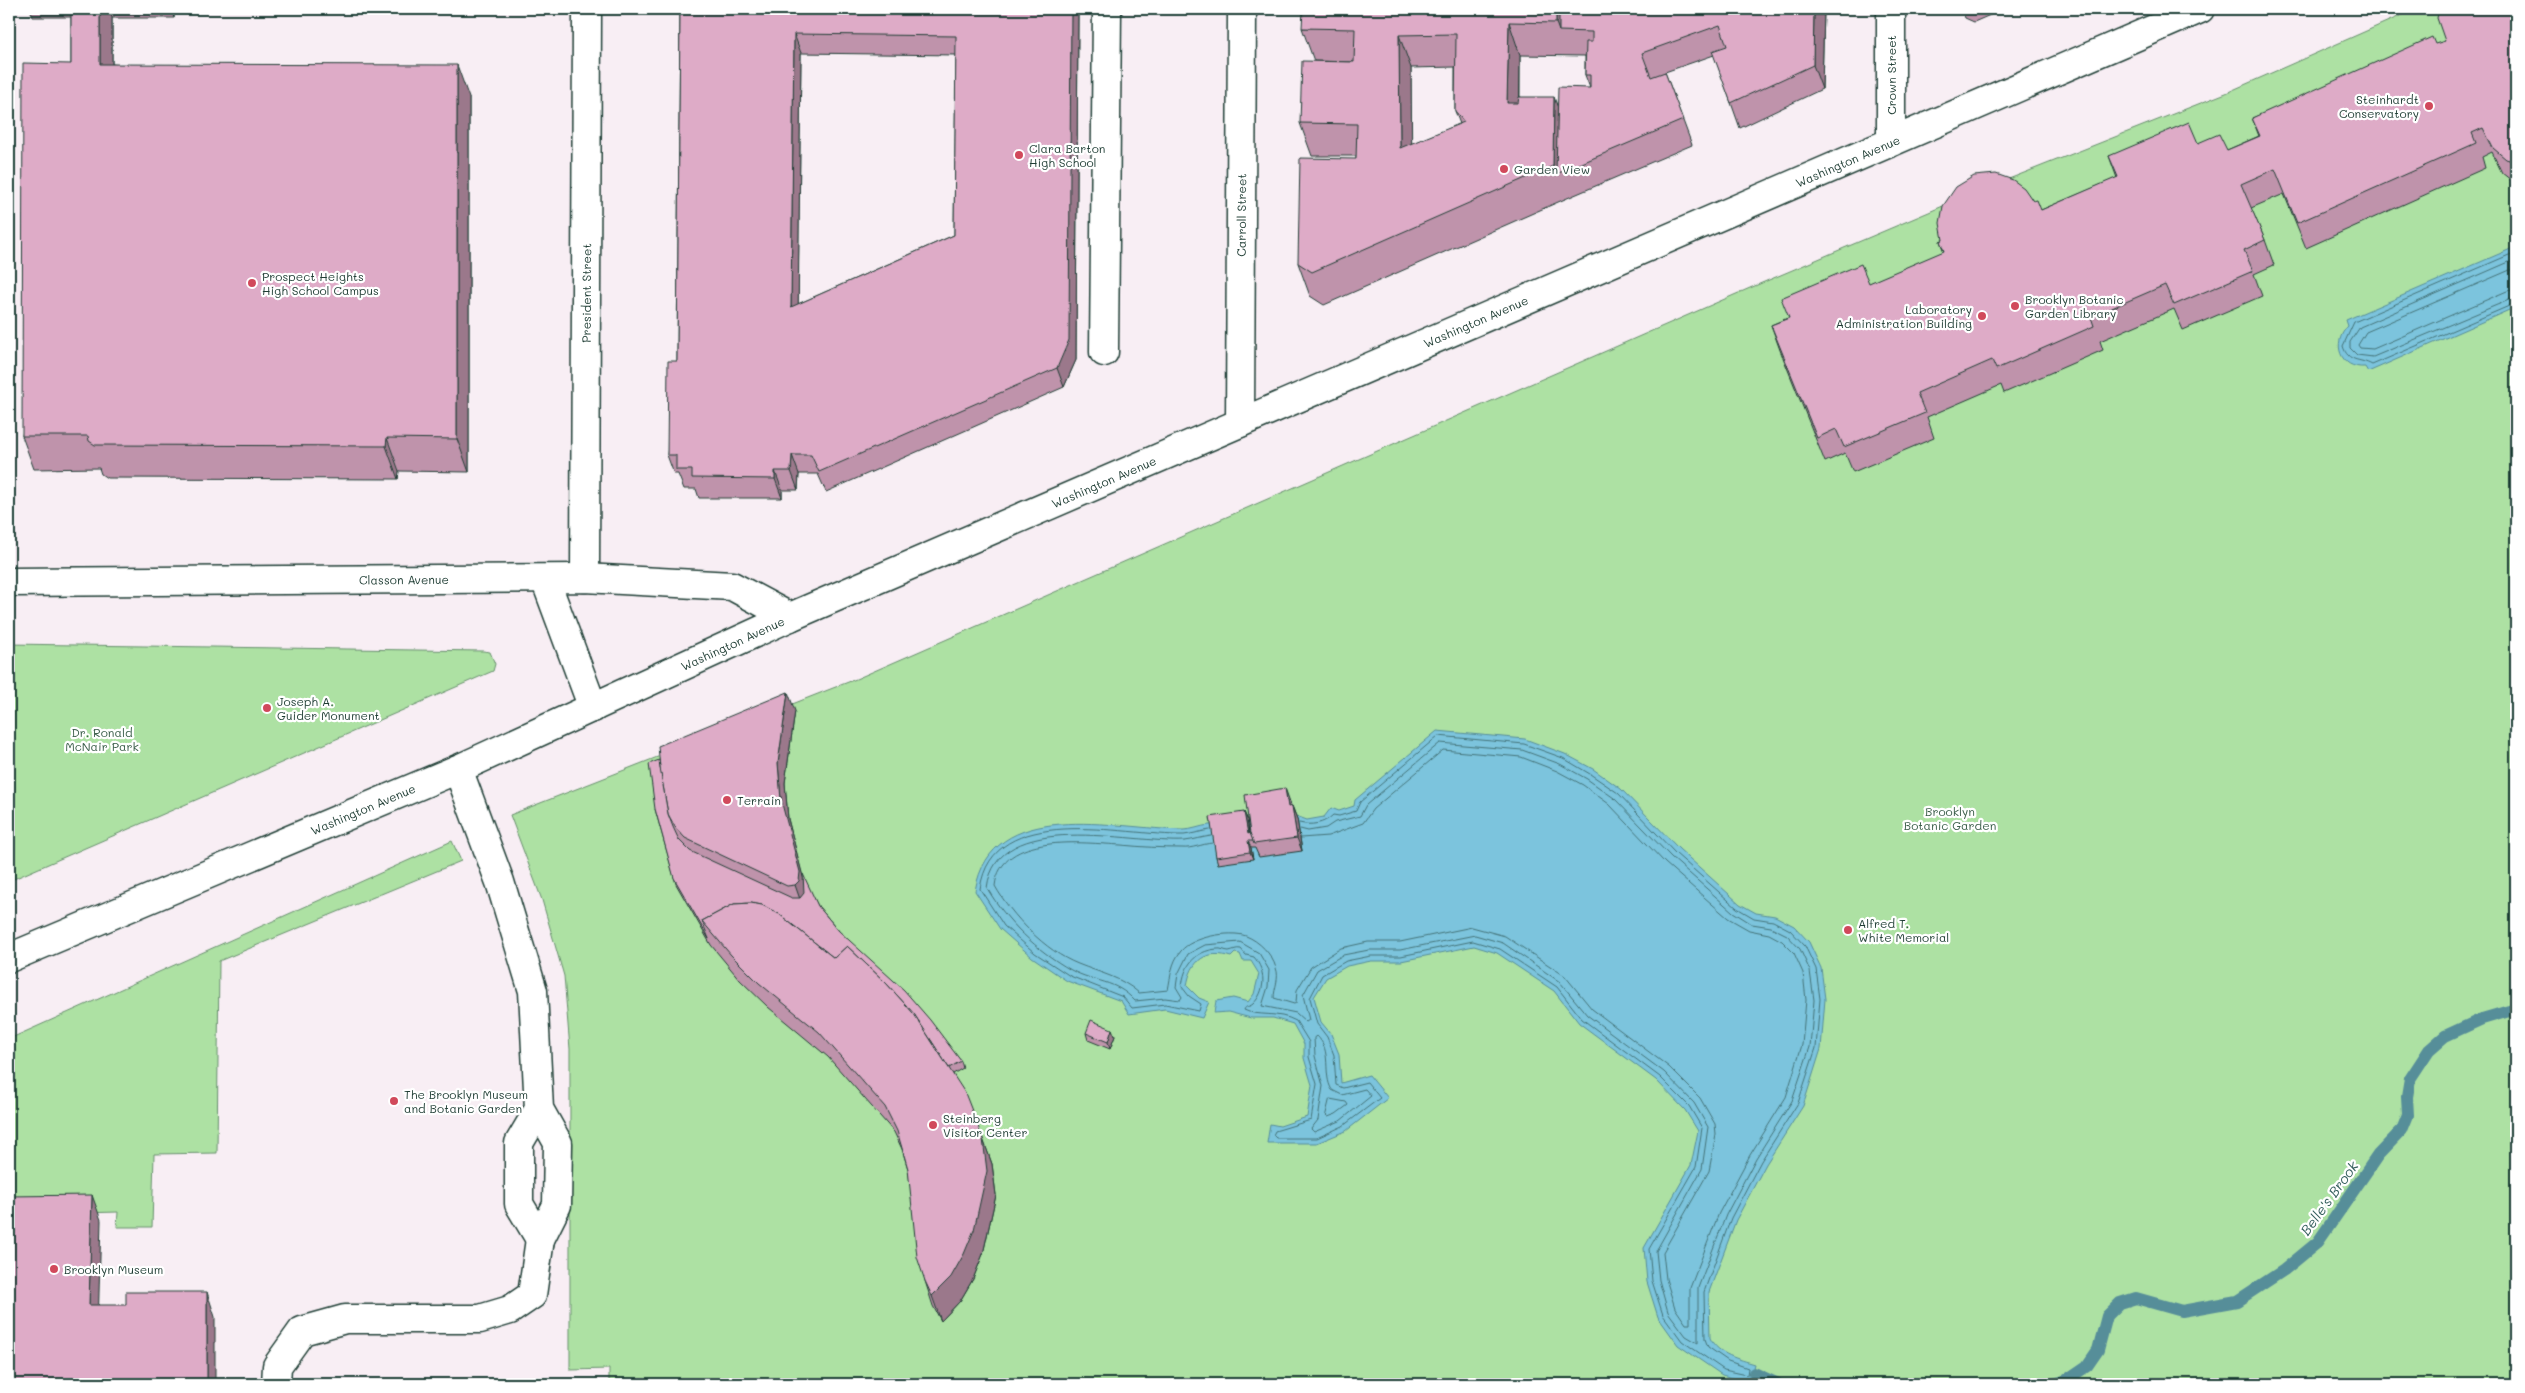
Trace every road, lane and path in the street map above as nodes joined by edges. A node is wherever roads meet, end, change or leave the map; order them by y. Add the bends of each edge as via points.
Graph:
1 (587, 9) edge
2 (1107, 9) edge
3 (1242, 9) edge
4 (1891, 9) edge
5 (2200, 9) edge
6 (1890, 142) junction
7 (1104, 352) dead end
8 (1240, 423) junction
9 (585, 578) junction
10 (545, 579) junction
11 (9, 582) edge
12 (790, 617) junction
13 (593, 708) junction
14 (458, 769) junction
15 (9, 958) edge
16 (539, 1109) junction
17 (540, 1238) junction
18 (276, 1384) edge

1 - 9 main road, President Street
2 - 7 main road
3 - 8 main road, Carroll Street
4 - 6 main road, Crown Street
5 - 6 main road, Washington Avenue
6 - 8 main road, Washington Avenue
8 - 12 main road, Washington Avenue
9 - 10 main road, Classon Avenue
9 - 12 main road, Classon Avenue via 732,586
10 - 11 main road, Classon Avenue
10 - 13 main road
12 - 13 main road, Washington Avenue
13 - 14 main road, Washington Avenue
14 - 15 main road, Washington Avenue
14 - 16 main road via 500,882 534,991
16 - 17 main road via 558,1142 558,1205
16 - 17 main road via 519,1143 519,1204
17 - 18 main road via 532,1295 510,1310 480,1319 345,1319 302,1332 277,1366

